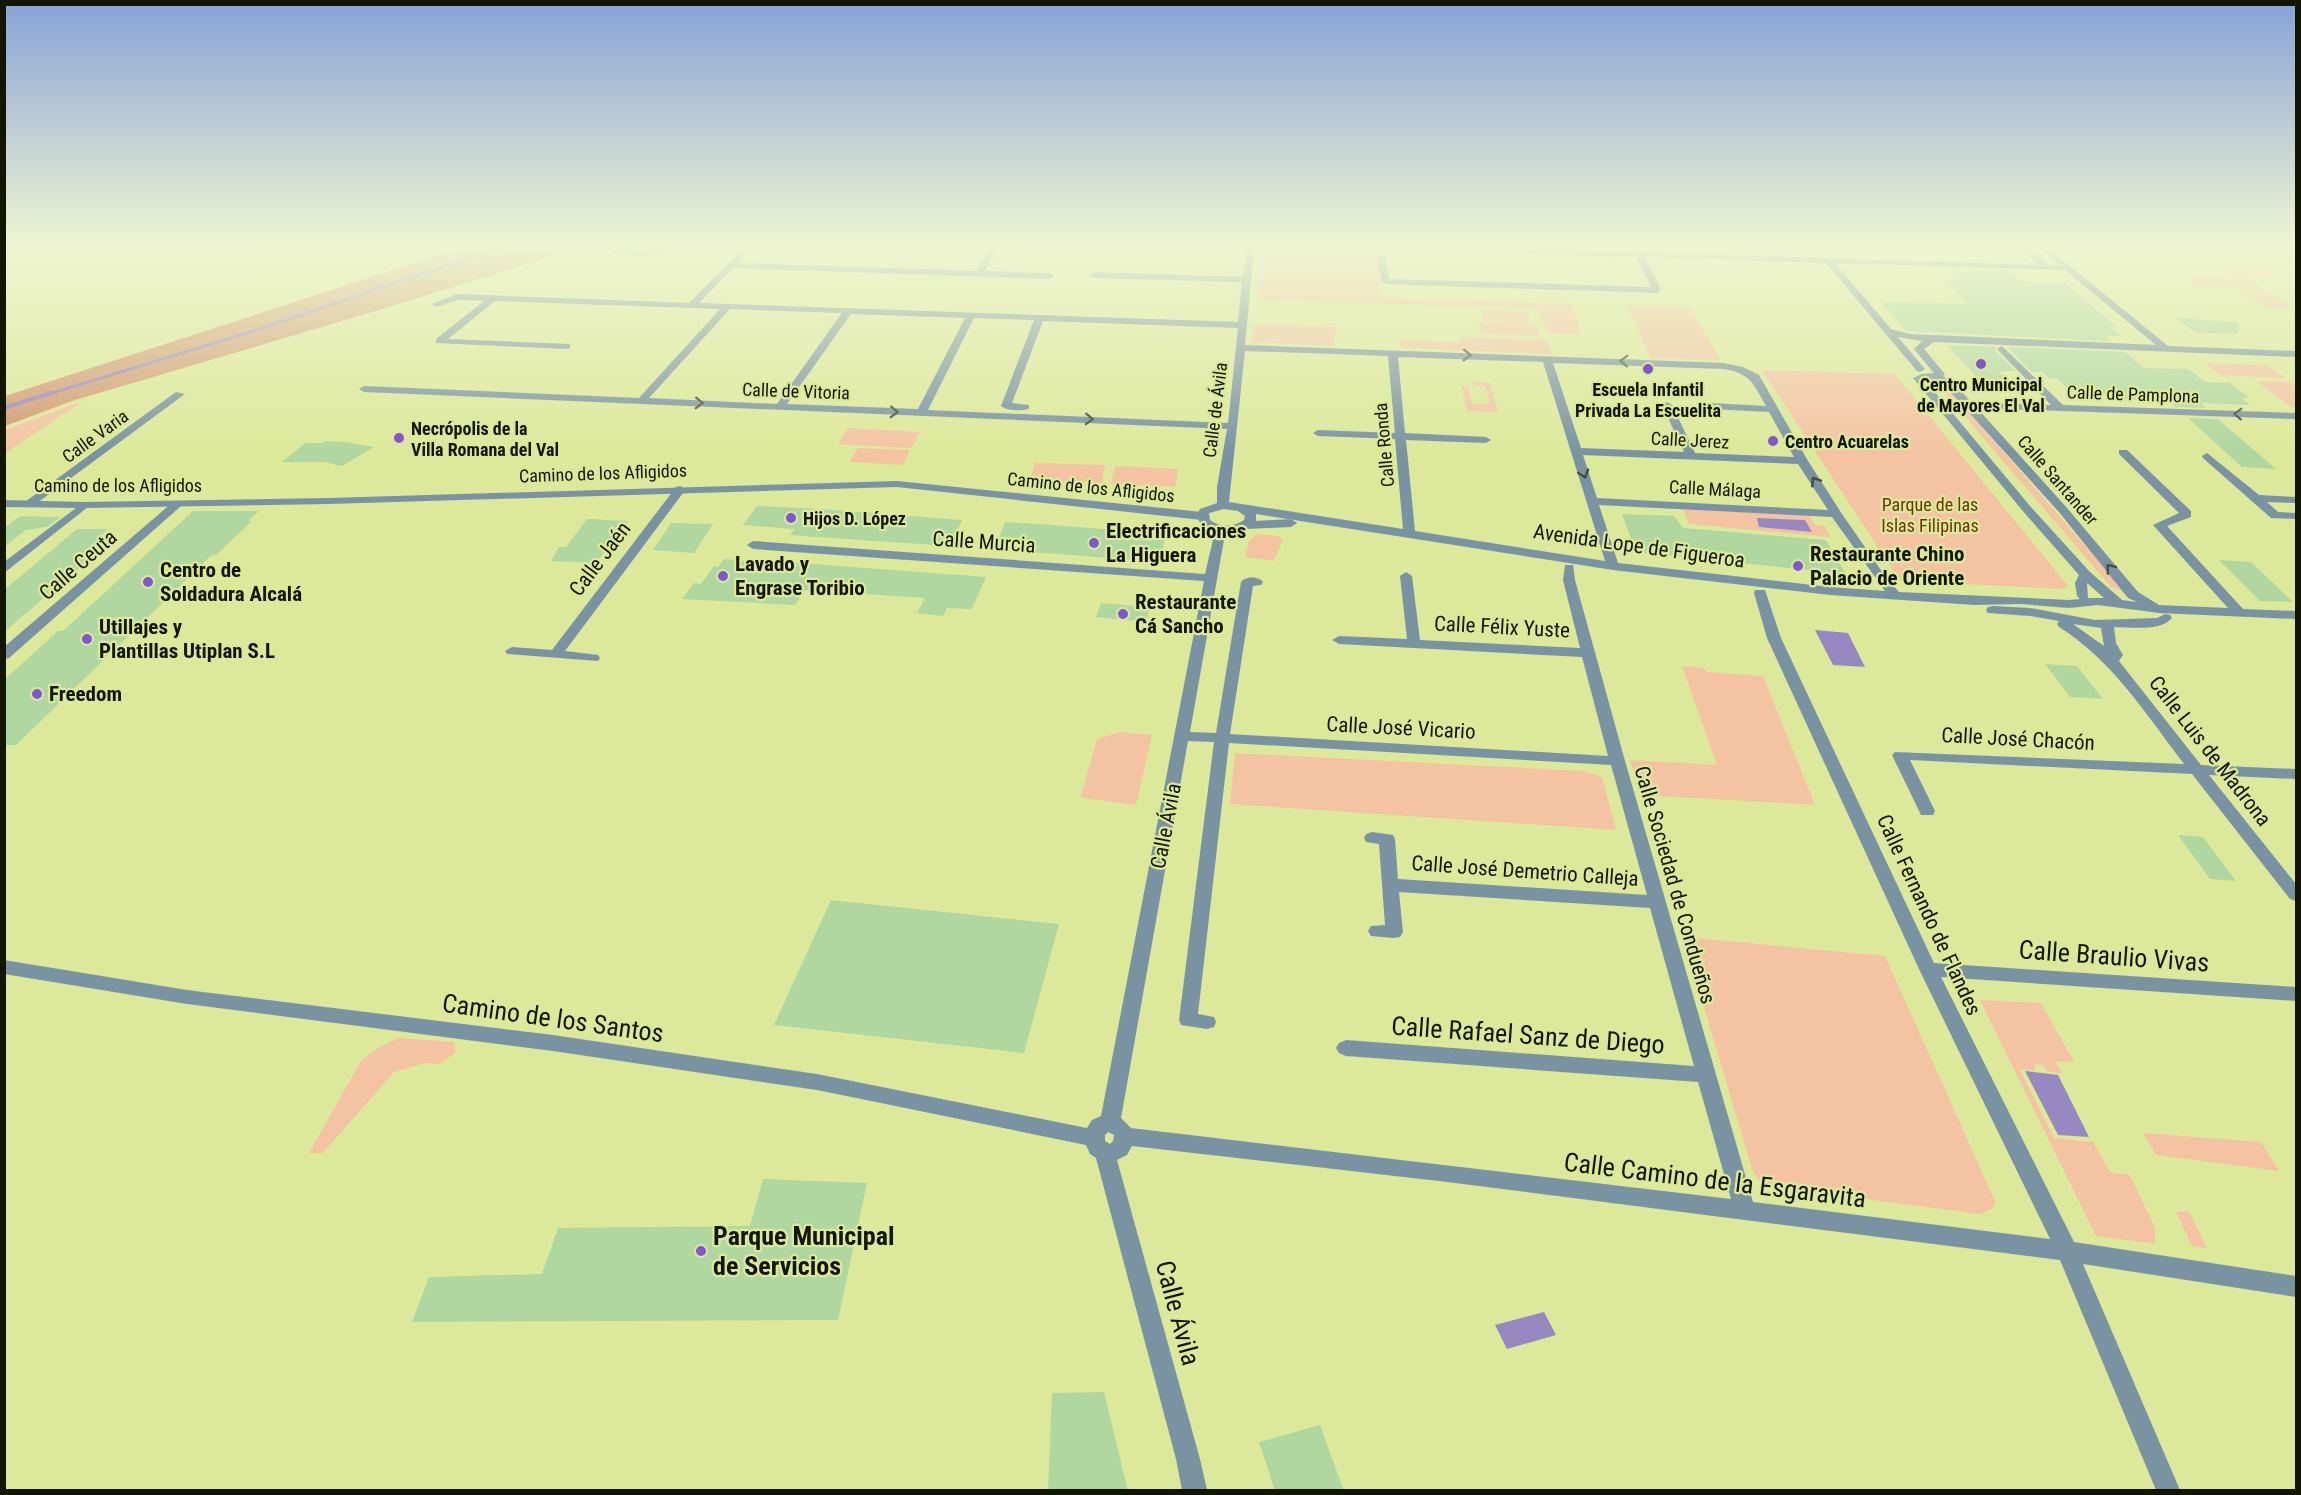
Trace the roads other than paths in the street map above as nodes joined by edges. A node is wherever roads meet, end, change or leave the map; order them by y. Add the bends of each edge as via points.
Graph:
1 (473, 314) edge
2 (721, 314) edge
3 (846, 314) edge
4 (941, 314) edge
5 (1245, 314) edge
6 (1872, 314) edge
7 (2123, 314) edge
8 (971, 315) junction
9 (1039, 318) junction
10 (1244, 325) junction
11 (1886, 330) junction
12 (1932, 339) junction
13 (2156, 340) junction
14 (567, 346) dead end
15 (2296, 346) edge
16 (1241, 348) junction
17 (2002, 349) dead end
18 (2166, 349) junction
19 (1393, 353) junction
20 (2296, 354) edge
21 (1547, 358) junction
22 (1929, 373) junction
23 (364, 389) dead end
24 (180, 394) dead end
25 (641, 401) junction
26 (1667, 405) dead end
27 (1968, 405) junction
28 (1710, 406) dead end
29 (780, 407) junction
30 (1035, 408) dead end
31 (2060, 408) junction
32 (1773, 409) junction
33 (921, 413) junction
34 (2296, 416) edge
35 (1231, 425) junction
36 (1318, 433) dead end
37 (1398, 436) junction
38 (1486, 440) dead end
39 (1577, 451) junction
40 (2123, 452) dead end
41 (1691, 456) junction
42 (2207, 456) dead end
43 (1802, 461) junction
44 (680, 489) junction
45 (2255, 498) junction
46 (2296, 500) edge
47 (1593, 501) junction
48 (4, 503) edge
49 (29, 504) junction
50 (177, 504) junction
51 (84, 505) junction
52 (1223, 505) junction
53 (1242, 508) junction
54 (1836, 514) junction
55 (1202, 516) junction
56 (2296, 516) edge
57 (1246, 525) junction
58 (1223, 529) junction
59 (1409, 534) junction
60 (753, 545) dead end
61 (1613, 566) junction
62 (1569, 568) junction
63 (4, 569) edge
64 (1406, 576) dead end
65 (1211, 578) junction
66 (2088, 579) junction
67 (1257, 582) dead end
68 (1760, 593) junction
69 (1898, 597) junction
70 (2146, 604) junction
71 (2035, 609) junction
72 (2094, 610) junction
73 (2239, 612) junction
74 (2167, 614) junction
75 (2296, 615) edge
76 (2296, 624) edge
77 (2089, 639) junction
78 (1339, 640) dead end
79 (1414, 644) junction
80 (512, 651) dead end
81 (1589, 653) junction
82 (4, 655) edge
83 (555, 655) junction
84 (593, 658) dead end
85 (2114, 660) junction
86 (1183, 736) junction
87 (1222, 739) junction
88 (1617, 761) junction
89 (2195, 768) junction
90 (2296, 774) edge
91 (1927, 811) dead end
92 (1372, 838) dead end
93 (1391, 885) junction
94 (2296, 895) edge
95 (1657, 902) junction
96 (1377, 931) dead end
97 (4, 967) edge
98 (1928, 969) junction
99 (2296, 994) edge
100 (1207, 1022) dead end
101 (1346, 1048) dead end
102 (1705, 1076) junction
103 (1117, 1130) junction
104 (1099, 1145) junction
105 (1745, 1212) junction
106 (2067, 1251) junction
107 (2296, 1286) edge
108 (1194, 1491) edge
109 (2168, 1491) edge

1 - 14 street via 439,341
2 - 25 street
3 - 29 street
4 - 8 street
5 - 10 street, Calle de Ávila
6 - 11 street, Calle Santander
7 - 13 street
8 - 9 street
8 - 33 street
9 - 10 street
9 - 30 street via 1006,406
10 - 16 street, Calle de Ávila
11 - 12 street
11 - 22 street, Calle Santander
12 - 18 street
12 - 22 street, Calle Santander via 1919,349
13 - 15 street
13 - 18 street
16 - 19 street
16 - 35 street, Calle de Ávila
17 - 31 street
18 - 20 street
19 -> 21 street
19 - 37 street, Calle Ronda
32 -> 21 street via 1755,377 1740,369
21 - 39 street
22 - 27 street, Calle Santander via 1949,384
22 - 66 street, Calle Santander via 1918,378
23 - 25 street, Calle de Vitoria
24 - 49 street, Calle Varia
25 -> 29 street, Calle de Vitoria
26 - 41 street
27 - 31 street, Calle de Pamplona
70 -> 27 street, Calle Santander via 2133,595
28 - 32 street
29 -> 33 street, Calle de Vitoria
34 -> 31 street, Calle de Pamplona
32 - 43 street
33 -> 35 street, Calle de Vitoria
35 - 52 street, Calle de Ávila
36 - 37 street
37 - 38 street
37 - 59 street, Calle Ronda
39 - 41 street, Calle Jerez
39 -> 47 street
40 - 73 street via 2187,514 2159,525
41 - 43 street, Calle Jerez
42 - 45 street
54 -> 43 street
44 - 50 street, Camino de los Afligidos
44 - 55 street, Camino de los Afligidos via 897,484
44 - 83 street, Calle Jaén
45 - 46 street
45 - 56 street via 2275,515
47 - 54 street, Calle Málaga
47 - 61 street
48 - 49 street, Camino de los Afligidos
49 - 51 street, Camino de los Afligidos
50 - 51 street, Camino de los Afligidos
50 - 82 street, Calle Ceuta
51 - 63 street
52 - 53 street, Avenida Lope de Figueroa
52 - 55 street via 1209,508
53 - 57 street via 1251,515
53 - 59 street, Avenida Lope de Figueroa
54 - 69 street
55 - 58 street via 1206,523
57 - 58 street, Avenida Lope de Figueroa
57 - 62 street, Avenida Lope de Figueroa via 1288,522
58 - 65 street, Calle Ávila
59 - 61 street, Avenida Lope de Figueroa
60 - 65 street, Calle Murcia
61 - 69 street, Avenida Lope de Figueroa
62 - 68 street, Avenida Lope de Figueroa
62 - 81 street, Calle Sociedad de Condueños
64 - 79 street, Calle Félix Yuste
65 - 86 street, Calle Ávila
66 - 70 street, Calle Santander via 2124,598
66 - 72 street, Calle Santander
66 - 72 street via 2081,583
67 - 87 street, Calle Ávila via 1247,582
68 - 71 street, Avenida Lope de Figueroa via 1898,605
68 - 98 street, Calle Fernando de Flandes via 1774,638
69 - 71 street, Avenida Lope de Figueroa
70 - 72 street, Avenida Lope de Figueroa
70 - 74 street, Avenida Lope de Figueroa
71 - 72 street, Avenida Lope de Figueroa
71 - 72 street, Avenida Lope de Figueroa
71 - 77 street, Calle Luis de Madrona
72 - 74 street, Avenida Lope de Figueroa
72 - 74 street, Avenida Lope de Figueroa via 2160,622
72 - 77 street, Calle Luis de Madrona via 2086,633
72 - 85 street, Calle Luis de Madrona via 2101,638 2109,643 2116,655
73 - 74 street, Avenida Lope de Figueroa
73 - 75 street, Avenida Lope de Figueroa
74 - 76 street, Avenida Lope de Figueroa
77 - 85 street, Calle Luis de Madrona
78 - 79 street, Calle Félix Yuste
79 - 81 street, Calle Félix Yuste
80 - 83 street
81 - 88 street, Calle Sociedad de Condueños
83 - 84 street
85 - 89 street, Calle Luis de Madrona
86 - 87 street, Calle José Vicario
86 - 103 street, Calle Ávila
87 - 88 street, Calle José Vicario
87 - 100 street, Calle Ávila via 1188,1020
88 - 95 street, Calle Sociedad de Condueños
89 - 90 street
89 - 91 street, Calle José Chacón via 1900,755
89 - 94 street, Calle Luis de Madrona
92 - 93 street, Calle José Demetrio Calleja via 1387,839
93 - 95 street, Calle José Demetrio Calleja
93 - 96 street, Calle José Demetrio Calleja via 1394,932
95 - 102 street, Calle Sociedad de Condueños
97 - 104 street, Camino de los Santos via 187,997 553,1043 817,1082
98 - 99 street, Calle Braulio Vivas
98 - 106 street, Calle Fernando de Flandes
101 - 102 street, Calle Rafael Sanz de Diego
102 - 105 street, Calle Sociedad de Condueños
103 - 104 street via 1120,1148
103 - 105 street, Calle Camino de la Esgaravita
104 - 108 street, Calle Ávila
105 - 106 street, Calle Camino de la Esgaravita
106 - 107 street, Calle Camino de la Esgaravita
106 - 109 street, Calle Fernando de Flandes

